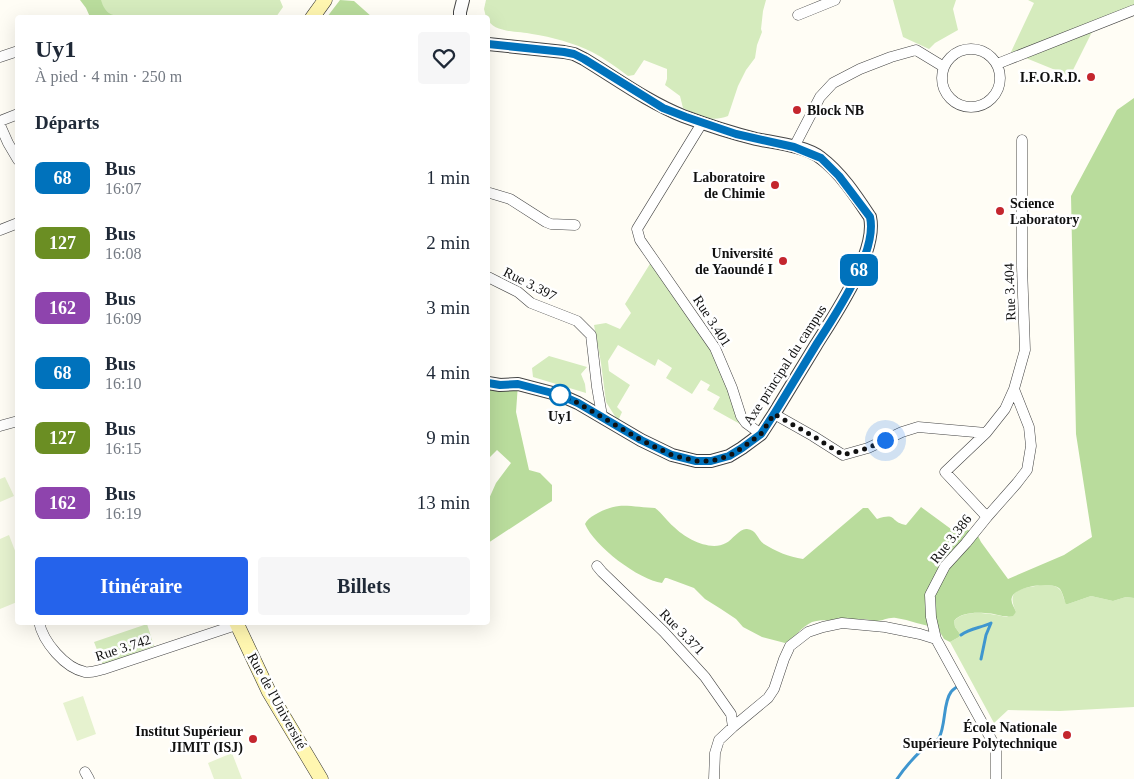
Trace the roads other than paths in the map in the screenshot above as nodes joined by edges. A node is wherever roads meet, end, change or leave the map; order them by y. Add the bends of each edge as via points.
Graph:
1 (325, 0) edge
2 (463, 0) edge
3 (835, 0) edge
4 (1134, 10) edge
5 (314, 15) edge
6 (460, 15) edge
7 (798, 15) dead end
8 (490, 44) edge
9 (15, 52) edge
10 (0, 57) edge
11 (997, 64) junction
12 (944, 67) junction
13 (15, 115) edge
14 (0, 121) edge
15 (702, 123) junction
16 (0, 126) edge
17 (1022, 140) dead end
18 (4, 145) edge
19 (794, 147) junction
20 (15, 157) edge
21 (490, 193) edge
22 (15, 224) edge
23 (575, 225) dead end
24 (0, 230) edge
25 (490, 278) edge
26 (490, 383) edge
27 (1014, 388) junction
28 (774, 414) junction
29 (602, 416) junction
30 (15, 422) edge
31 (0, 426) edge
32 (986, 433) junction
33 (761, 434) junction
34 (987, 517) junction
35 (597, 566) dead end
36 (40, 625) edge
37 (233, 625) edge
38 (236, 625) edge
39 (936, 639) junction
40 (732, 727) junction
41 (321, 779) edge
42 (714, 779) edge
43 (996, 779) edge

1 - 5 main road
2 - 6 street
3 - 7 street
4 - 11 street
8 - 15 street, Axe principal du campus via 574,54 663,108
9 - 10 street
11 - 12 street via 986,52 970,49 954,54
11 - 12 street via 999,89 988,102 972,108 956,104 945,91 942,83
12 - 19 street via 916,50 860,69 833,83 820,97
13 - 14 street
15 - 19 street, Axe principal du campus
15 - 33 street, Rue 3.401 via 637,229 640,240 715,348 741,416
16 - 18 street
17 - 27 street, Rue 3.404 via 1025,350
18 - 20 street
19 - 28 street, Axe principal du campus via 821,158 839,176 872,224 865,254 851,289
21 - 23 street via 510,199 546,222
22 - 24 street
25 - 29 street, Rue 3.397 via 518,292 531,303 577,321 591,335
26 - 29 street, Axe principal du campus via 518,384 560,395
27 - 32 street, Rue 3.404 via 1006,409
27 - 34 street via 1029,426 1031,446 1026,470
28 - 32 street via 843,455 918,427
28 - 33 street, Axe principal du campus
29 - 33 street, Axe principal du campus via 672,455 696,461 729,456
30 - 31 street
32 - 34 street, Rue 3.386 via 945,472
34 - 39 street, Rue 3.386 via 945,566 930,595
35 - 40 street, Rue 3.371 via 705,676 731,714
36 - 37 street, Rue 3.742 via 57,654 72,667 87,673
38 - 41 main road, Rue de l'Université via 269,692
39 - 40 street via 885,627 842,623 808,632 790,646 768,698
39 - 43 street, Rue 3.386 via 996,748
40 - 42 street via 720,740 715,753

